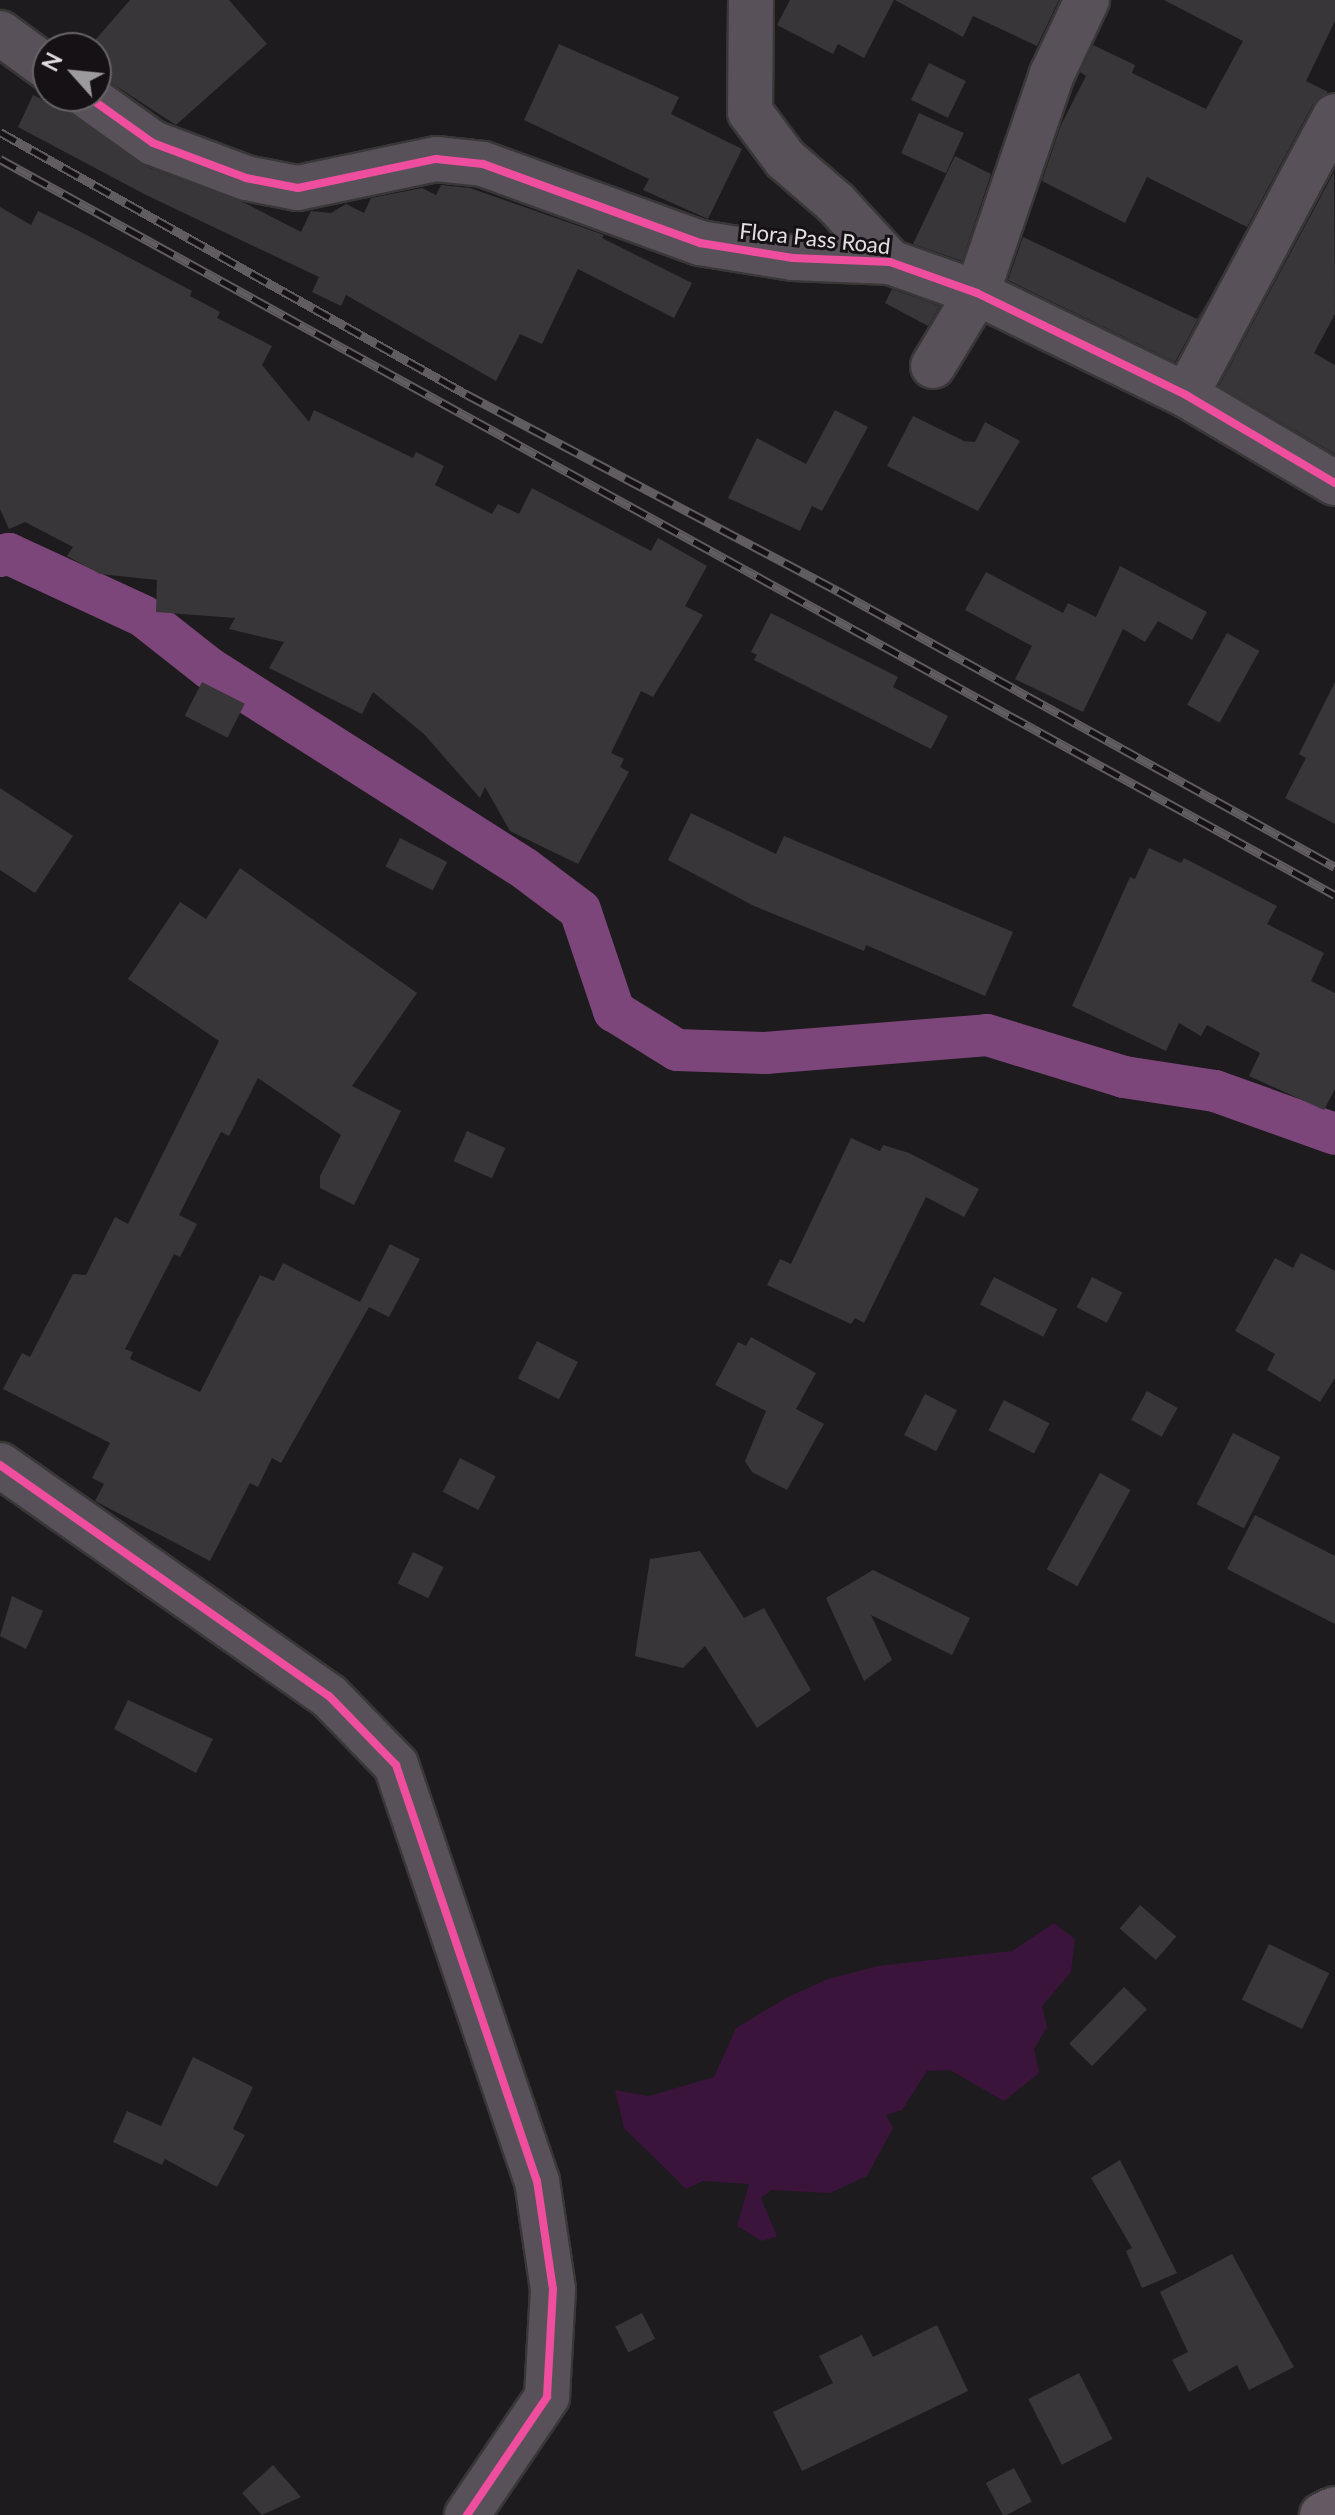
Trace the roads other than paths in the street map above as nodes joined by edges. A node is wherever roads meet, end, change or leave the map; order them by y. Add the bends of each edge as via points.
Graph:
1 (751, 0) edge
2 (1087, 0) edge
3 (0, 33) edge
4 (32, 56) edge
5 (109, 112) edge
6 (1335, 116) edge
7 (890, 262) junction
8 (977, 293) junction
9 (933, 366) dead end
10 (1186, 395) junction
11 (1335, 483) edge
12 (0, 1465) edge
13 (1335, 2509) edge
14 (467, 2515) edge
15 (1322, 2515) edge

1 - 7 street via 750,112 785,159 836,203
2 - 8 street via 1052,74
3 - 4 street
5 - 7 street, Flora Pass Road via 153,143 246,178 298,188 436,159 483,164 700,243 793,258
6 - 10 street
7 - 8 street, Flora Pass Road
8 - 9 street
8 - 10 street, Flora Pass Road
10 - 11 street, Flora Pass Road
12 - 14 street via 329,1696 396,1765 537,2181 553,2289 547,2397
13 - 15 main road

